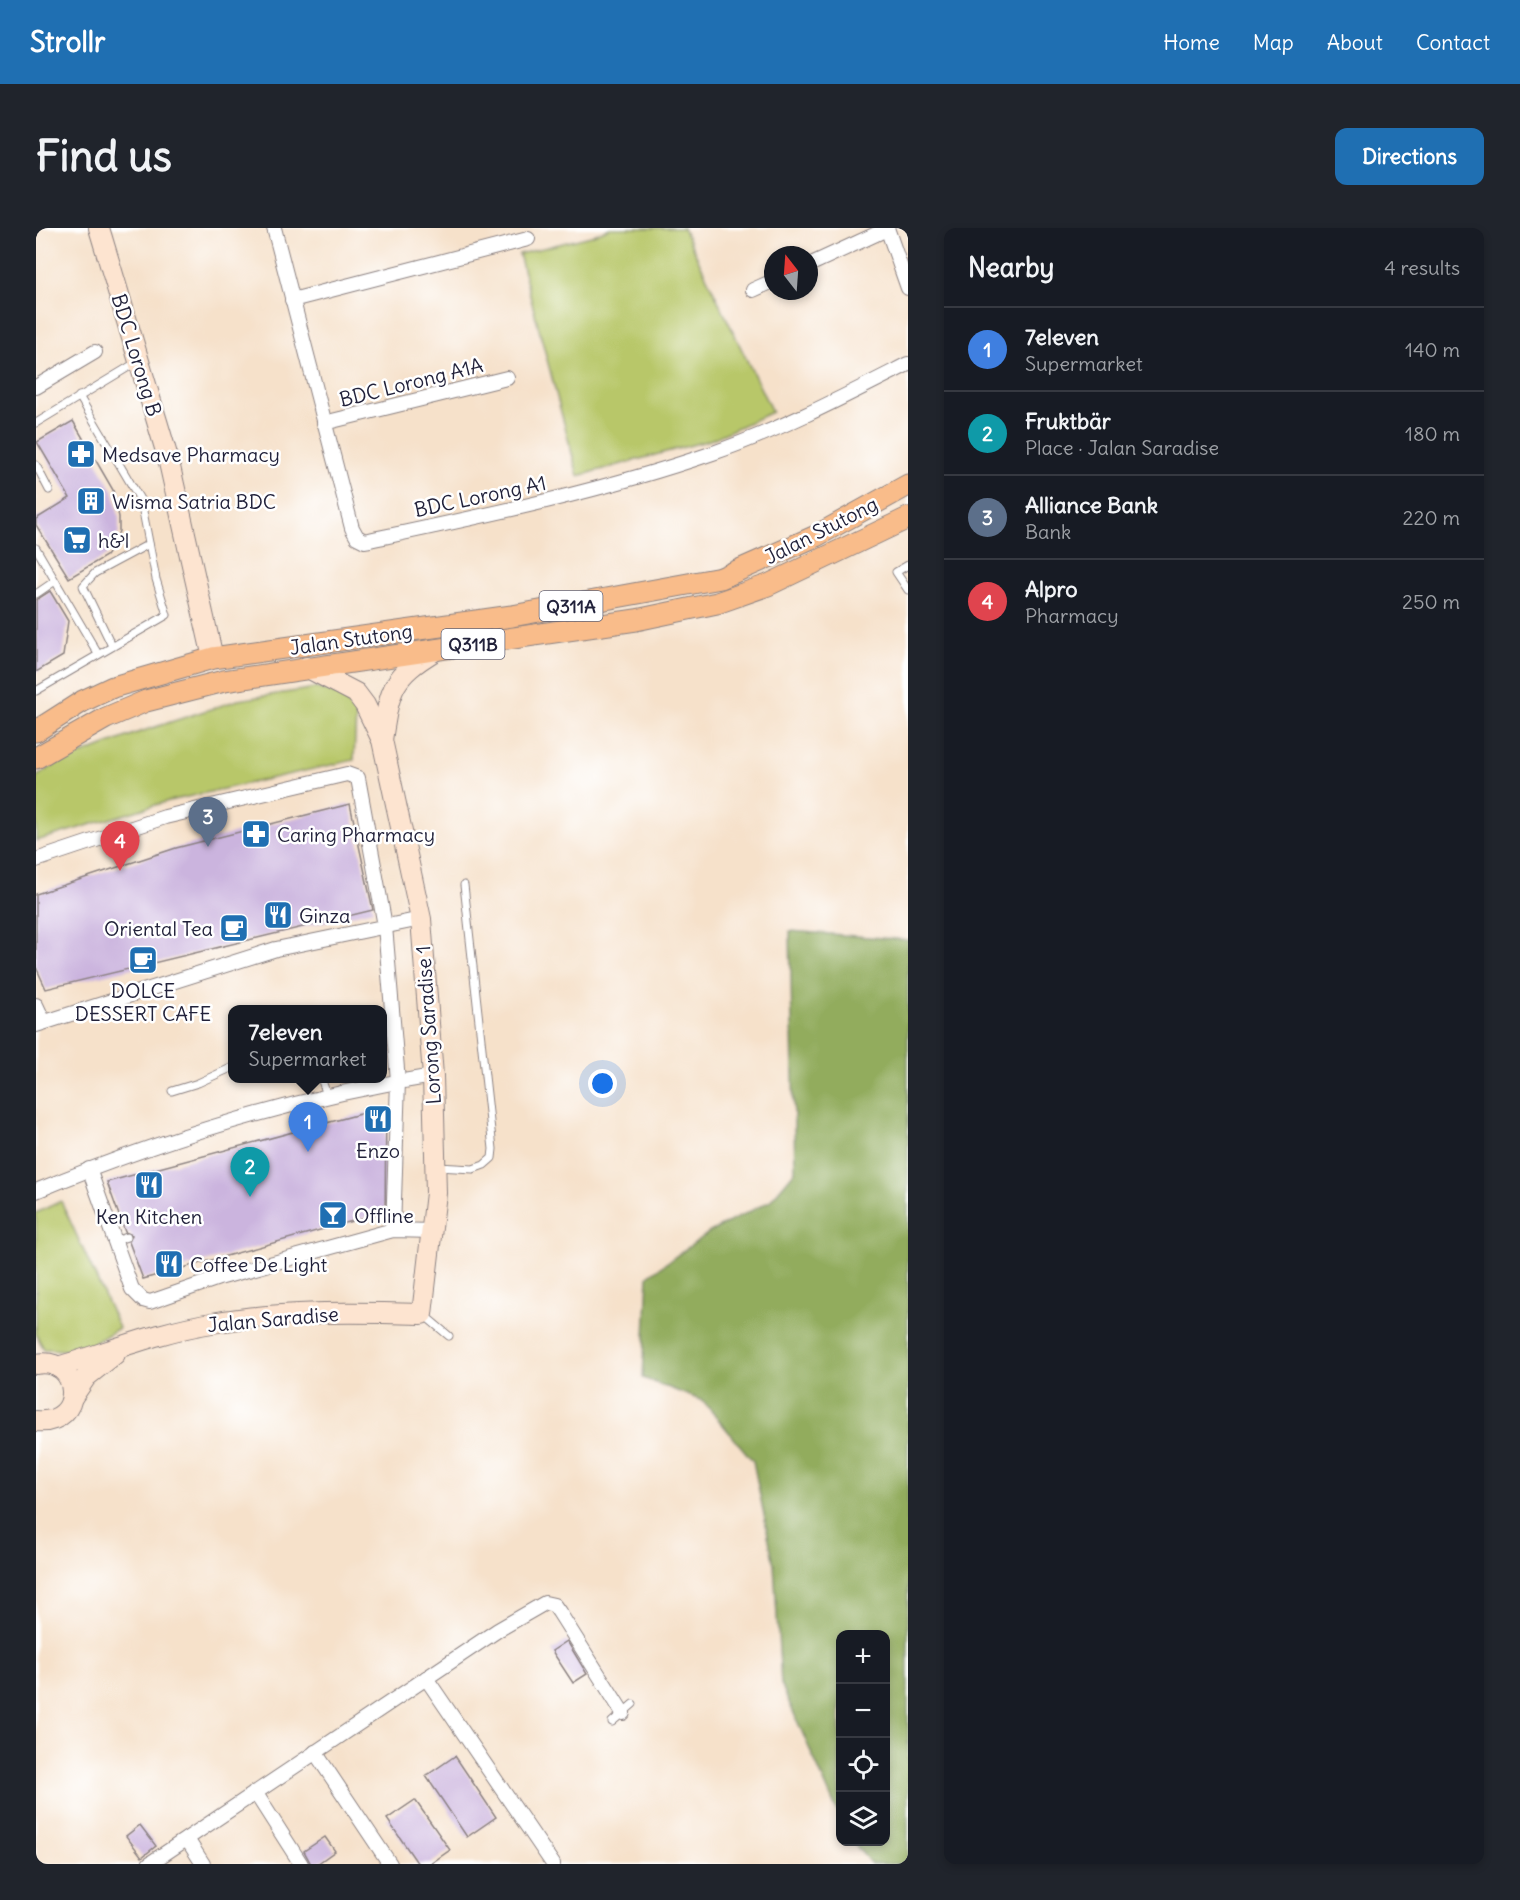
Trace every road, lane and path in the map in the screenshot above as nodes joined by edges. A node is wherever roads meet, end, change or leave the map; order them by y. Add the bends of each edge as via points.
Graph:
1 (99, 228) edge
2 (274, 228) edge
3 (887, 229) edge
4 (528, 239) dead end
5 (818, 261) edge
6 (764, 285) edge
7 (908, 288) edge
8 (753, 290) dead end
9 (292, 300) junction
10 (95, 352) dead end
11 (139, 361) junction
12 (908, 364) edge
13 (507, 378) dead end
14 (36, 387) edge
15 (80, 396) junction
16 (36, 423) edge
17 (324, 423) junction
18 (36, 465) edge
19 (908, 485) edge
20 (49, 490) dead end
21 (908, 519) edge
22 (149, 544) junction
23 (36, 548) edge
24 (908, 564) edge
25 (55, 581) junction
26 (908, 590) edge
27 (36, 594) edge
28 (112, 646) junction
29 (437, 650) junction
30 (98, 654) junction
31 (213, 658) junction
32 (306, 667) junction
33 (224, 681) junction
34 (36, 691) edge
35 (36, 731) edge
36 (382, 740) junction
37 (36, 758) edge
38 (36, 860) edge
39 (464, 885) dead end
40 (421, 919) junction
41 (385, 926) junction
42 (36, 1005) edge
43 (40, 1024) edge
44 (228, 1069) edge
45 (433, 1076) junction
46 (398, 1081) junction
47 (323, 1083) edge
48 (172, 1091) dead end
49 (327, 1095) junction
50 (435, 1167) junction
51 (89, 1169) junction
52 (36, 1191) edge
53 (393, 1230) junction
54 (433, 1231) junction
55 (422, 1314) junction
56 (449, 1336) dead end
57 (127, 1346) junction
58 (36, 1350) edge
59 (48, 1365) edge
60 (73, 1396) junction
61 (36, 1421) edge
62 (426, 1678) junction
63 (623, 1713) dead end
64 (315, 1752) junction
65 (255, 1792) junction
66 (186, 1839) junction
67 (149, 1864) edge
68 (203, 1864) edge
69 (301, 1864) edge
70 (390, 1864) edge
71 (553, 1864) edge

1 - 11 street, BDC Lorong B
2 - 9 street, BDC Lorong A1
3 - 5 street
3 - 7 street
4 - 9 street
6 - 8 street
9 - 17 street, BDC Lorong A1
10 - 14 street
11 - 15 lane
11 - 31 street, BDC Lorong B via 168,458
12 - 17 street, BDC Lorong A1 via 715,453 554,501 365,541 352,528
13 - 17 street, BDC Lorong A1A
15 - 16 lane
15 - 22 lane via 141,501
18 - 20 lane
19 - 31 main road, Jalan Stutong / Q311A via 816,536 722,578 512,616
21 - 29 main road, Jalan Stutong / Q311B via 768,585 717,603 636,620
22 - 28 lane via 167,615
22 - 28 lane via 95,573 83,586
23 - 25 lane
24 - 26 lane via 896,572
25 - 27 lane
25 - 30 lane
28 - 30 lane
29 - 32 main road, Jalan Stutong / Q311B
29 - 36 street via 401,675 392,691
30 - 34 lane
31 - 33 main road
31 - 35 main road, Jalan Stutong / Q311A via 113,687
32 - 33 main road, Jalan Stutong / Q311B
32 - 36 street via 356,693
33 - 37 main road, Jalan Stutong / Q311B via 146,701 106,718
36 - 40 street, Lorong Saradise 1
38 - 41 street via 165,817 355,775 360,782 367,854
39 - 50 lane via 493,1149 492,1158 478,1167
40 - 41 street
40 - 45 street, Lorong Saradise 1
41 - 43 street via 276,949
41 - 46 street
42 - 43 street
44 - 48 lane
45 - 46 street
45 - 50 street, Lorong Saradise 1
46 - 49 street
46 - 53 street via 392,1158
47 - 49 lane
49 - 51 street via 178,1137
50 - 54 street, Lorong Saradise 1
51 - 52 street
51 - 53 street via 121,1239 132,1289 136,1296 150,1302 219,1278
53 - 54 street
54 - 55 street, Lorong Saradise 1
55 - 56 lane
55 - 57 street, Jalan Saradise via 266,1316 211,1323
57 - 59 street, Jalan Saradise
57 - 60 street via 86,1377
58 - 59 street
59 - 60 street via 68,1377
60 - 61 street via 64,1414 46,1422
62 - 63 street via 498,1630 549,1603 559,1612
62 - 64 street
62 - 71 street
64 - 65 street
64 - 70 street
65 - 66 street
65 - 69 street
66 - 67 street
66 - 68 street

